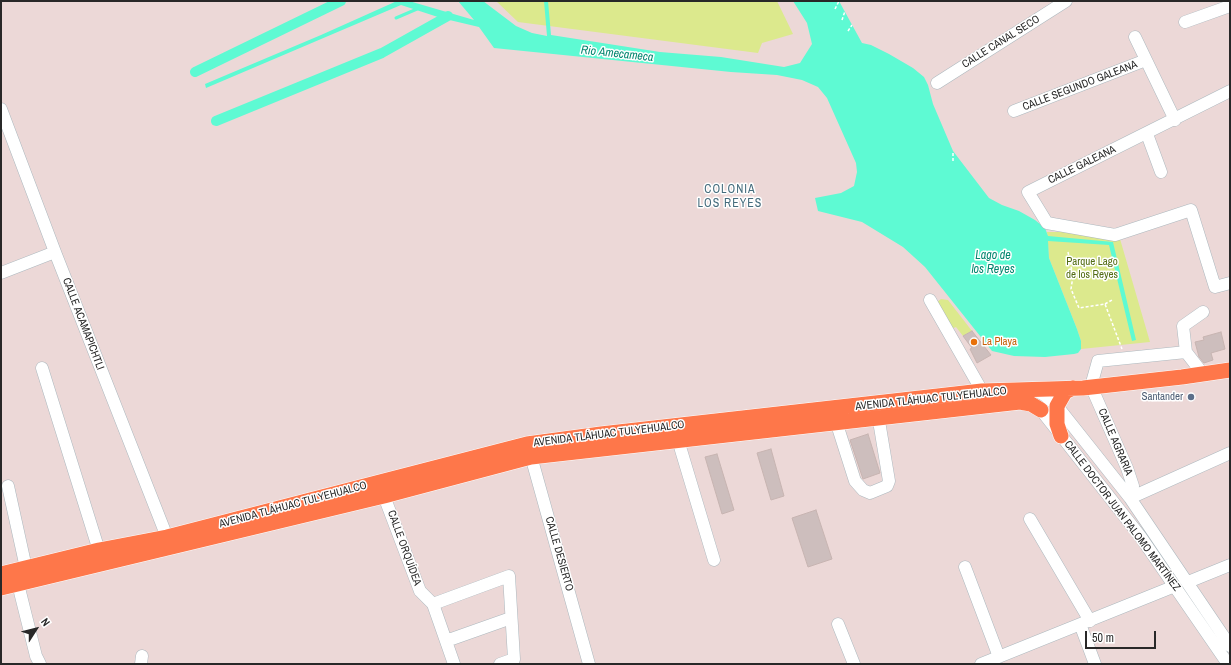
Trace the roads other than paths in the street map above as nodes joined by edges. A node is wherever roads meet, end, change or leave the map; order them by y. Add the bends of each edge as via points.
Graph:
1 (1060, 2) edge
2 (1230, 6) edge
3 (1185, 22) dead end
4 (1135, 37) dead end
5 (1146, 60) junction
6 (936, 83) dead end
7 (1230, 91) edge
8 (1, 110) edge
9 (1014, 111) dead end
10 (1174, 120) junction
11 (1147, 134) junction
12 (1161, 172) dead end
13 (54, 252) junction
14 (1, 273) edge
15 (1230, 283) edge
16 (930, 300) dead end
17 (1203, 312) dead end
18 (1186, 352) junction
19 (42, 368) dead end
20 (1230, 370) edge
21 (1203, 374) junction
22 (1091, 386) junction
23 (1073, 388) junction
24 (1033, 390) junction
25 (982, 391) junction
26 (1057, 406) junction
27 (1041, 410) joint
28 (877, 411) junction
29 (835, 416) junction
30 (676, 433) junction
31 (1061, 436) junction
32 (529, 450) junction
33 (1121, 453) junction
34 (1230, 453) edge
35 (1104, 465) junction
36 (431, 476) junction
37 (8, 486) dead end
38 (384, 496) junction
39 (1130, 498) junction
40 (283, 514) junction
41 (1030, 519) dead end
42 (167, 537) junction
43 (100, 557) junction
44 (714, 560) dead end
45 (1230, 565) edge
46 (965, 567) dead end
47 (1, 574) edge
48 (24, 577) junction
49 (1188, 582) junction
50 (1175, 586) junction
51 (1, 588) edge
52 (433, 604) junction
53 (511, 618) junction
54 (1085, 622) junction
55 (838, 624) dead end
56 (446, 641) junction
57 (1230, 646) edge
58 (999, 657) junction
59 (40, 664) edge
60 (454, 664) edge
61 (500, 664) edge
62 (589, 664) edge
63 (854, 664) edge
64 (981, 664) edge
65 (1095, 664) edge
66 (1228, 664) edge

1 - 6 street, CALLE CANAL SECO
2 - 3 street
4 - 5 street
5 - 9 street, CALLE SEGUNDO GALEANA
5 - 10 street
7 - 10 street, CALLE GALEANA
8 - 13 street, CALLE ACAMAPICHTLI
10 - 11 street, CALLE GALEANA
11 - 12 street
11 - 15 street, CALLE GALEANA via 1028,192 1047,223 1115,235 1191,210 1215,287
13 - 14 street
13 - 42 street, CALLE ACAMAPICHTLI
16 - 25 street
17 - 18 street via 1183,326
18 - 21 street
18 - 22 street via 1098,361
19 - 43 street
20 - 21 main road, AVENIDA TLÁHUAC TULYEHUALCO
21 - 22 main road, AVENIDA TLÁHUAC TULYEHUALCO
22 - 23 main road, AVENIDA TLÁHUAC TULYEHUALCO
22 - 33 street, CALLE AGRARIA
23 - 24 main road, AVENIDA TLÁHUAC TULYEHUALCO
23 - 26 main road via 1065,392
24 - 25 main road, AVENIDA TLÁHUAC TULYEHUALCO
24 - 26 street, CALLE DOCTOR JUAN PALOMO MARTÍNEZ
25 - 28 main road, AVENIDA TLÁHUAC TULYEHUALCO
26 - 31 main road
26 - 35 street, CALLE DOCTOR JUAN PALOMO MARTÍNEZ
27 - 28 main road, AVENIDA TLÁHUAC TULYEHUALCO via 1031,404 1020,402
27 - 31 street, CALLE DOCTOR JUAN PALOMO MARTÍNEZ
28 - 29 main road, AVENIDA TLÁHUAC TULYEHUALCO
28 - 29 street via 889,481 887,486 870,493 863,490 855,481
29 - 30 main road, AVENIDA TLÁHUAC TULYEHUALCO
30 - 32 main road, AVENIDA TLÁHUAC TULYEHUALCO
30 - 44 street
31 - 50 street, CALLE DOCTOR JUAN PALOMO MARTÍNEZ via 1140,536
32 - 36 main road, AVENIDA TLÁHUAC TULYEHUALCO
32 - 62 street, CALLE DESIERTO
33 - 35 street via 1113,463
33 - 39 street, CALLE AGRARIA via 1133,486
34 - 39 street
35 - 39 street, CALLE DOCTOR JUAN PALOMO MARTÍNEZ
36 - 38 main road, AVENIDA TLÁHUAC TULYEHUALCO
36 - 40 main road, AVENIDA TLÁHUAC TULYEHUALCO
37 - 48 street
38 - 40 main road, AVENIDA TLÁHUAC TULYEHUALCO
38 - 52 street, CALLE ORQUÍDEA via 420,591
39 - 49 street, CALLE DOCTOR JUAN PALOMO MARTÍNEZ
40 - 42 main road, AVENIDA TLÁHUAC TULYEHUALCO
40 - 43 main road, AVENIDA TLÁHUAC TULYEHUALCO
41 - 54 street
42 - 43 main road, AVENIDA TLÁHUAC TULYEHUALCO
43 - 48 main road, AVENIDA TLÁHUAC TULYEHUALCO
45 - 49 street
46 - 58 street
47 - 48 main road, AVENIDA TLÁHUAC TULYEHUALCO
48 - 51 main road, AVENIDA TLÁHUAC TULYEHUALCO
48 - 59 street via 36,656
49 - 57 street, CALLE DOCTOR JUAN PALOMO MARTÍNEZ
50 - 54 street
50 - 66 street, CALLE DOCTOR JUAN PALOMO MARTÍNEZ
52 - 53 street via 509,576
52 - 56 street, CALLE ORQUÍDEA
53 - 56 street
53 - 61 street via 514,658
54 - 58 street
54 - 65 street
55 - 63 street
56 - 60 street, CALLE ORQUÍDEA
58 - 64 street

